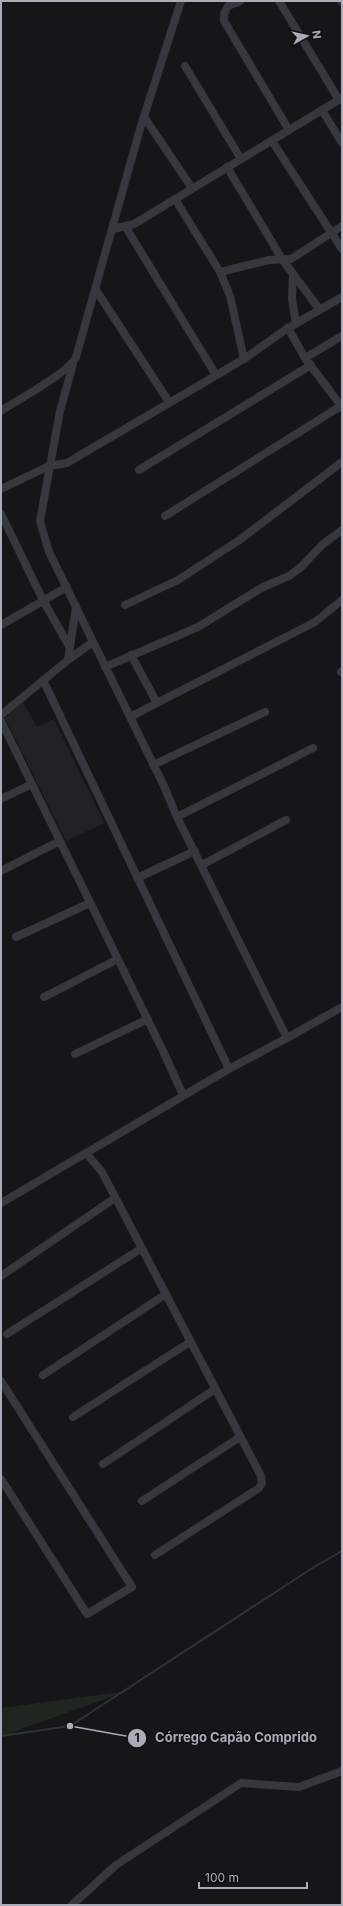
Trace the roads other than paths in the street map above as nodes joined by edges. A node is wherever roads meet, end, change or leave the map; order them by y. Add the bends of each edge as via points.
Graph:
1 (181, 1) edge
2 (240, 1) edge
3 (279, 1) edge
4 (185, 66) dead end
5 (340, 99) edge
6 (322, 110) junction
7 (144, 117) junction
8 (289, 130) junction
9 (272, 141) junction
10 (342, 143) edge
11 (241, 159) junction
12 (227, 167) junction
13 (192, 188) junction
14 (175, 198) junction
15 (126, 226) junction
16 (342, 226) edge
17 (113, 229) junction
18 (332, 233) junction
19 (342, 249) edge
20 (282, 259) junction
21 (220, 272) junction
22 (293, 274) junction
23 (96, 290) junction
24 (342, 297) edge
25 (320, 310) junction
26 (296, 324) junction
27 (288, 328) junction
28 (342, 336) edge
29 (305, 358) junction
30 (244, 359) junction
31 (73, 364) junction
32 (311, 365) junction
33 (216, 375) junction
34 (169, 402) junction
35 (342, 406) edge
36 (1, 411) edge
37 (342, 462) edge
38 (49, 466) junction
39 (139, 470) dead end
40 (1, 489) edge
41 (1, 514) edge
42 (165, 516) dead end
43 (342, 530) edge
44 (67, 587) junction
45 (342, 600) edge
46 (44, 602) junction
47 (125, 605) dead end
48 (76, 607) junction
49 (1, 625) edge
50 (93, 642) junction
51 (69, 646) junction
52 (131, 655) junction
53 (68, 660) junction
54 (105, 666) junction
55 (43, 680) junction
56 (157, 703) junction
57 (265, 712) dead end
58 (1, 715) edge
59 (130, 717) junction
60 (1, 721) edge
61 (313, 748) dead end
62 (154, 764) junction
63 (32, 784) junction
64 (1, 799) edge
65 (177, 817) junction
66 (286, 820) dead end
67 (60, 842) junction
68 (195, 851) junction
69 (202, 865) junction
70 (1, 871) edge
71 (137, 878) junction
72 (90, 903) junction
73 (16, 937) dead end
74 (118, 959) junction
75 (44, 997) dead end
76 (342, 1006) edge
77 (148, 1019) junction
78 (288, 1038) junction
79 (75, 1054) dead end
80 (229, 1069) junction
81 (183, 1095) junction
82 (86, 1153) junction
83 (116, 1198) junction
84 (1, 1203) edge
85 (142, 1248) junction
86 (1, 1276) edge
87 (166, 1294) junction
88 (7, 1334) dead end
89 (190, 1342) junction
90 (43, 1375) dead end
91 (1, 1381) edge
92 (215, 1389) junction
93 (72, 1417) dead end
94 (240, 1436) junction
95 (103, 1464) dead end
96 (1, 1479) edge
97 (142, 1501) dead end
98 (155, 1555) dead end
99 (342, 1771) edge
100 (72, 1905) edge

1 - 7 street
2 - 8 street via 228,6 224,21
3 - 5 street
4 - 11 street
5 - 6 street
6 - 8 street
6 - 10 street
7 - 13 street
7 - 17 street
8 - 9 street
9 - 11 street
9 - 18 street
11 - 12 street
12 - 13 street
12 - 20 street
13 - 14 street
14 - 15 street via 134,224
14 - 21 street
15 - 17 street
15 - 33 street
16 - 18 street
17 - 23 street
18 - 19 street
18 - 20 street via 290,259
20 - 21 street
20 - 22 street
21 - 30 street via 230,296
22 - 25 street
22 - 26 street via 292,299
23 - 31 street
23 - 34 street
24 - 25 street
25 - 26 street
26 - 27 street
27 - 29 street
27 - 30 street
28 - 29 street
29 - 32 street
30 - 33 street
31 - 36 street
31 - 38 street
32 - 35 street
32 - 39 street
33 - 34 street
34 - 38 street via 67,463
35 - 42 street
37 - 47 street via 241,539 178,580
38 - 40 street
38 - 44 street via 40,521 49,552
41 - 46 street
43 - 52 street via 289,576 263,588 198,627
44 - 46 street
44 - 48 street
45 - 56 street via 315,622
46 - 49 street
46 - 51 street
48 - 50 street
48 - 51 street
50 - 53 street
50 - 54 street
51 - 53 street
52 - 54 street
52 - 56 street
53 - 55 street
54 - 59 street
55 - 58 street
55 - 71 street
56 - 59 street
57 - 62 street
59 - 62 street
60 - 63 street
61 - 65 street
62 - 65 street
63 - 64 street
63 - 67 street
65 - 68 street
66 - 69 street
67 - 70 street
67 - 72 street
68 - 69 street
68 - 71 street
69 - 78 street
71 - 80 street
72 - 73 street
72 - 74 street
74 - 75 street
74 - 77 street
76 - 78 street
77 - 79 street
77 - 81 street
78 - 80 street
80 - 81 street
81 - 82 street
82 - 83 street via 102,1172
82 - 84 street
83 - 85 street
83 - 86 street
85 - 87 street
85 - 88 street
87 - 89 street
87 - 90 street
89 - 92 street
89 - 93 street
91 - 96 street via 132,1587 87,1614
92 - 94 street
92 - 95 street
94 - 97 street
94 - 98 street via 261,1476 262,1483 259,1488
99 - 100 street via 299,1787 241,1783 116,1865

